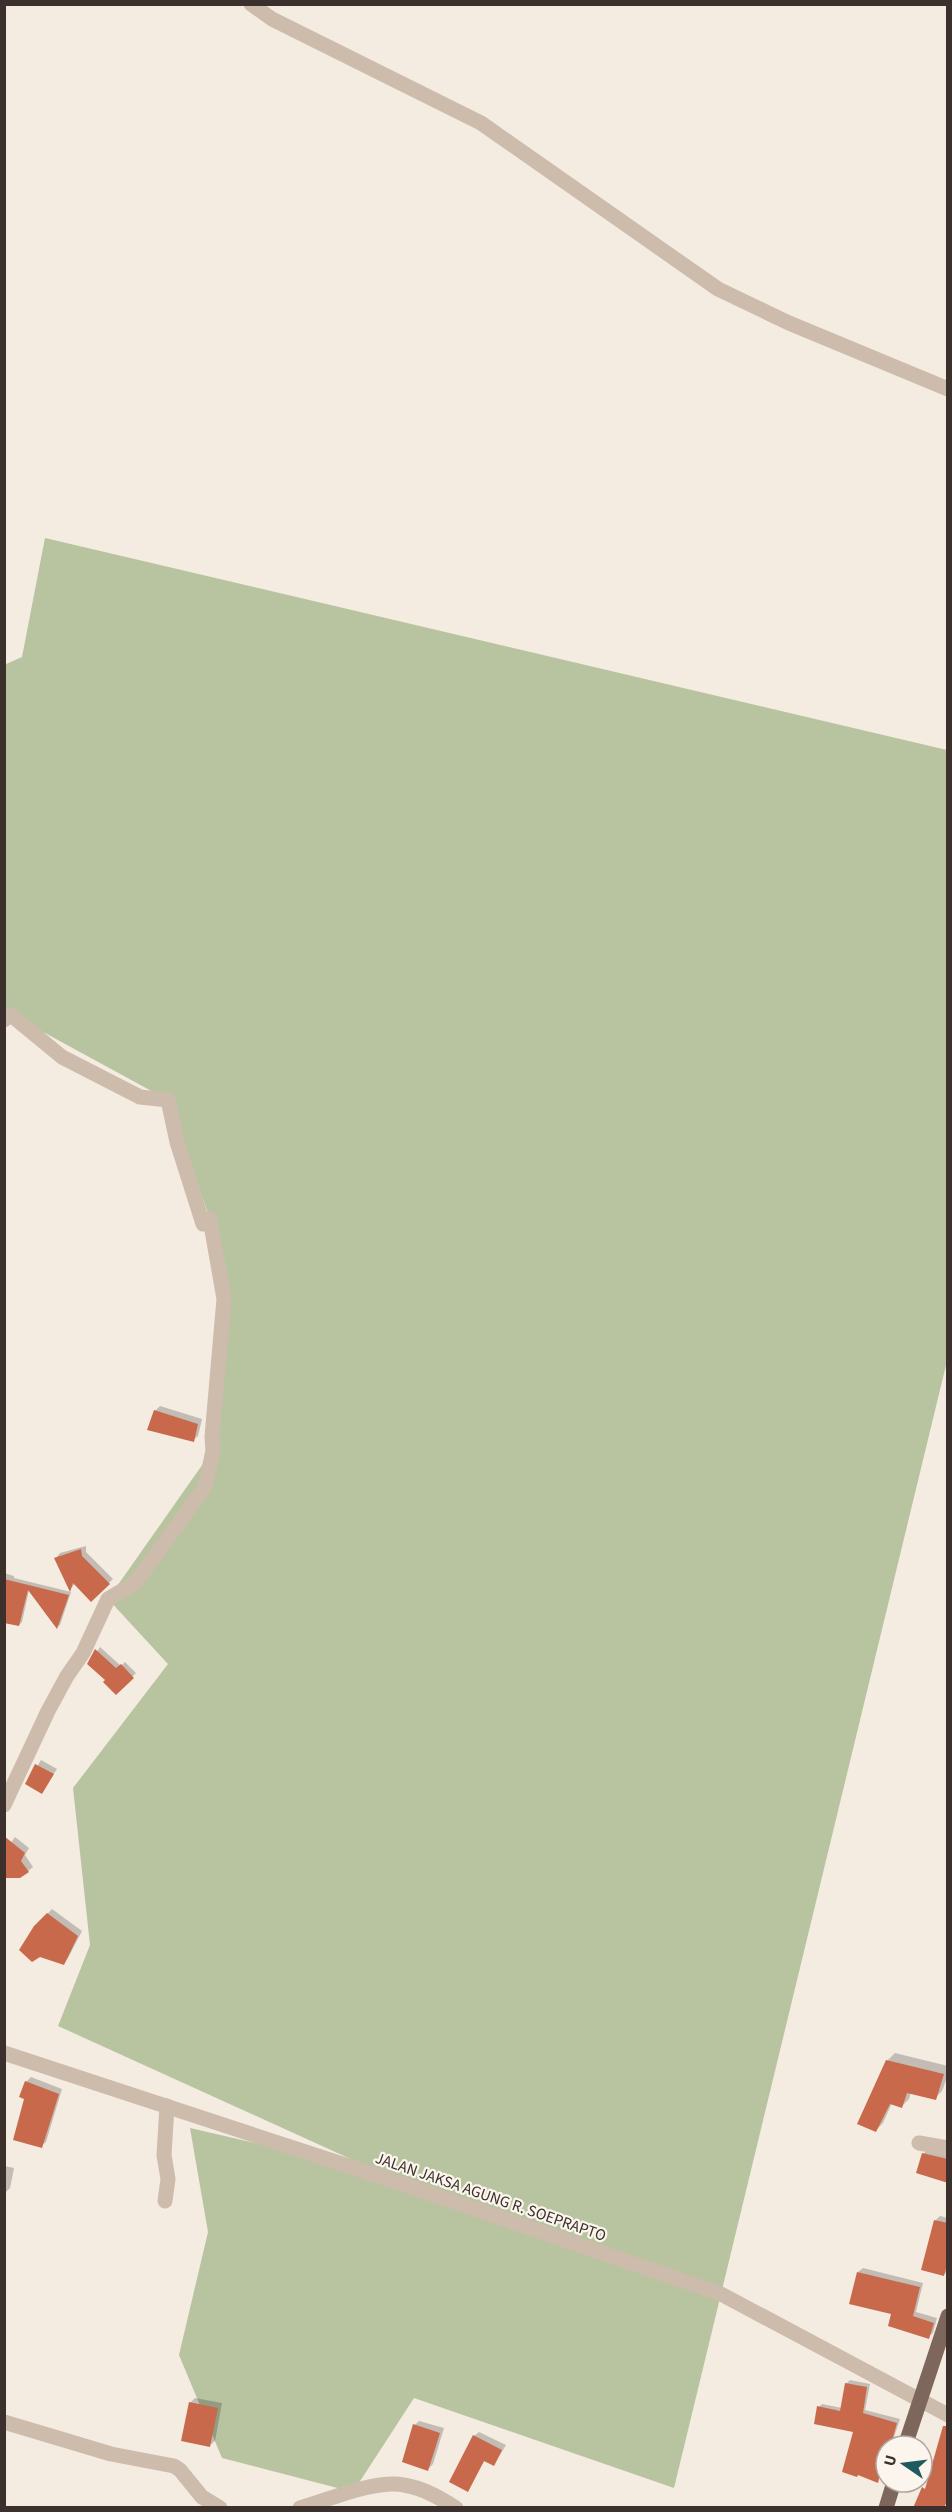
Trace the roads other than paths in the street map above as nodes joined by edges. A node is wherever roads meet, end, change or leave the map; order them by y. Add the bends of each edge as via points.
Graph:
1 (251, 4) edge
2 (948, 389) edge
3 (4, 1020) edge
4 (4, 1805) edge
5 (4, 2053) edge
6 (166, 2106) junction
7 (919, 2143) dead end
8 (948, 2148) edge
9 (165, 2201) dead end
10 (948, 2316) edge
11 (920, 2400) junction
12 (948, 2415) edge
13 (4, 2422) edge
14 (909, 2434) edge
15 (220, 2508) edge
16 (300, 2508) edge
17 (456, 2508) edge

1 - 2 street via 272,19 481,123 718,289
3 - 4 street via 12,1015 62,1057 140,1097 168,1100 203,1224 210,1219 224,1299 213,1451 205,1487 135,1583 108,1599 83,1653 48,1711
5 - 6 street, JALAN JAKSA AGUNG R. SOEPRAPTO
6 - 9 street
6 - 11 street, JALAN JAKSA AGUNG R. SOEPRAPTO via 721,2294
7 - 8 street
10 - 11 main road
11 - 12 street, JALAN JAKSA AGUNG R. SOEPRAPTO
11 - 14 main road
13 - 15 street via 111,2454 174,2466 202,2496
16 - 17 street via 377,2486 402,2484 437,2496

